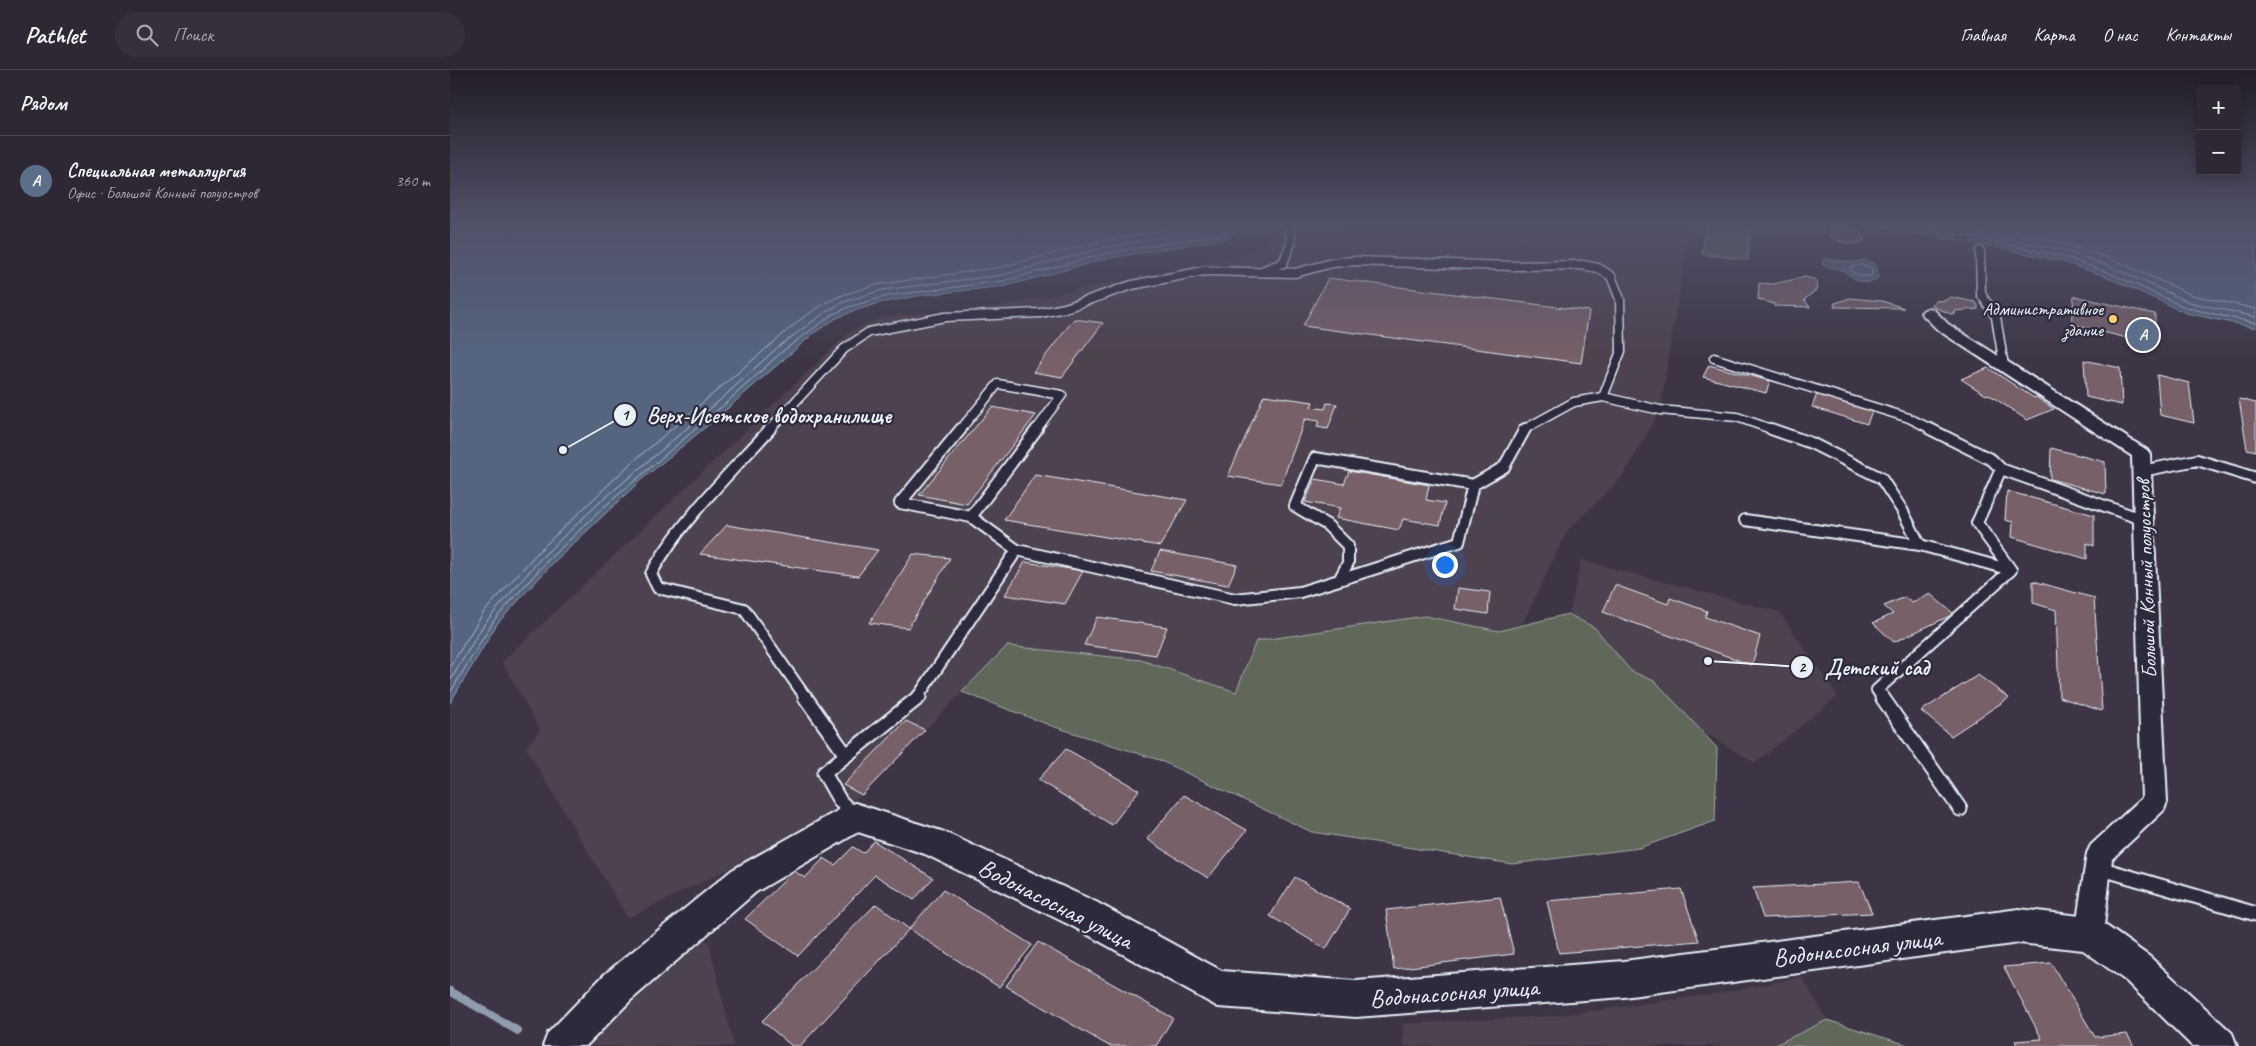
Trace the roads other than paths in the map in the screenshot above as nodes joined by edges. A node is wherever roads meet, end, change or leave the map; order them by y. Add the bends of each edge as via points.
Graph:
1 (1269, 269) edge
2 (1311, 269) edge
3 (1599, 269) edge
4 (1980, 269) edge
5 (1258, 273) junction
6 (1929, 312) dead end
7 (1714, 358) dead end
8 (2004, 366) junction
9 (1603, 397) junction
10 (2001, 469) junction
11 (2142, 471) junction
12 (2256, 478) edge
13 (1473, 485) junction
14 (971, 516) junction
15 (1745, 520) dead end
16 (2144, 520) junction
17 (1920, 545) junction
18 (1017, 550) junction
19 (2010, 570) junction
20 (1339, 580) junction
21 (846, 755) junction
22 (1960, 809) dead end
23 (855, 817) junction
24 (2098, 867) junction
25 (2256, 914) edge
26 (2089, 934) junction
27 (561, 1046) edge
28 (2219, 1046) edge

1 - 5 lane
2 - 5 lane via 1295,273
3 - 9 lane via 1611,276 1620,299 1621,351
4 - 8 lane via 1981,294 1996,317
5 - 21 lane via 1204,271 1132,285 1040,313 944,317 869,332 844,350 726,477 662,552 651,574 658,588 744,609
6 - 8 street, Большой Конный полуостров via 1944,327
7 - 10 lane via 1909,418 1992,460
8 - 11 street, Большой Конный полуостров via 2141,454
9 - 13 lane via 1574,402 1523,430 1504,467
9 - 17 lane via 1660,410 1737,416 1811,443 1881,478
10 - 16 lane
10 - 19 lane via 1977,523
11 - 12 lane via 2197,460
11 - 16 street, Большой Конный полуостров
13 - 20 lane via 1459,542
13 - 20 lane via 1315,458 1296,506 1327,525 1348,546 1348,563
14 - 14 lane via 900,503 998,384 1062,394
14 - 18 lane
15 - 17 lane
16 - 24 street, Большой Конный полуостров via 2156,802 2100,853
17 - 19 lane
18 - 20 lane via 1235,599 1300,592
18 - 21 lane via 920,696
19 - 22 lane via 1877,690
21 - 23 lane via 824,773 840,801
23 - 26 street, Водонасосная улица via 933,842 1084,914 1218,989 1366,998 1624,979 2018,926
23 - 27 street via 744,880 618,986
24 - 25 lane
24 - 26 street, Большой Конный полуостров
26 - 28 street via 2138,970

